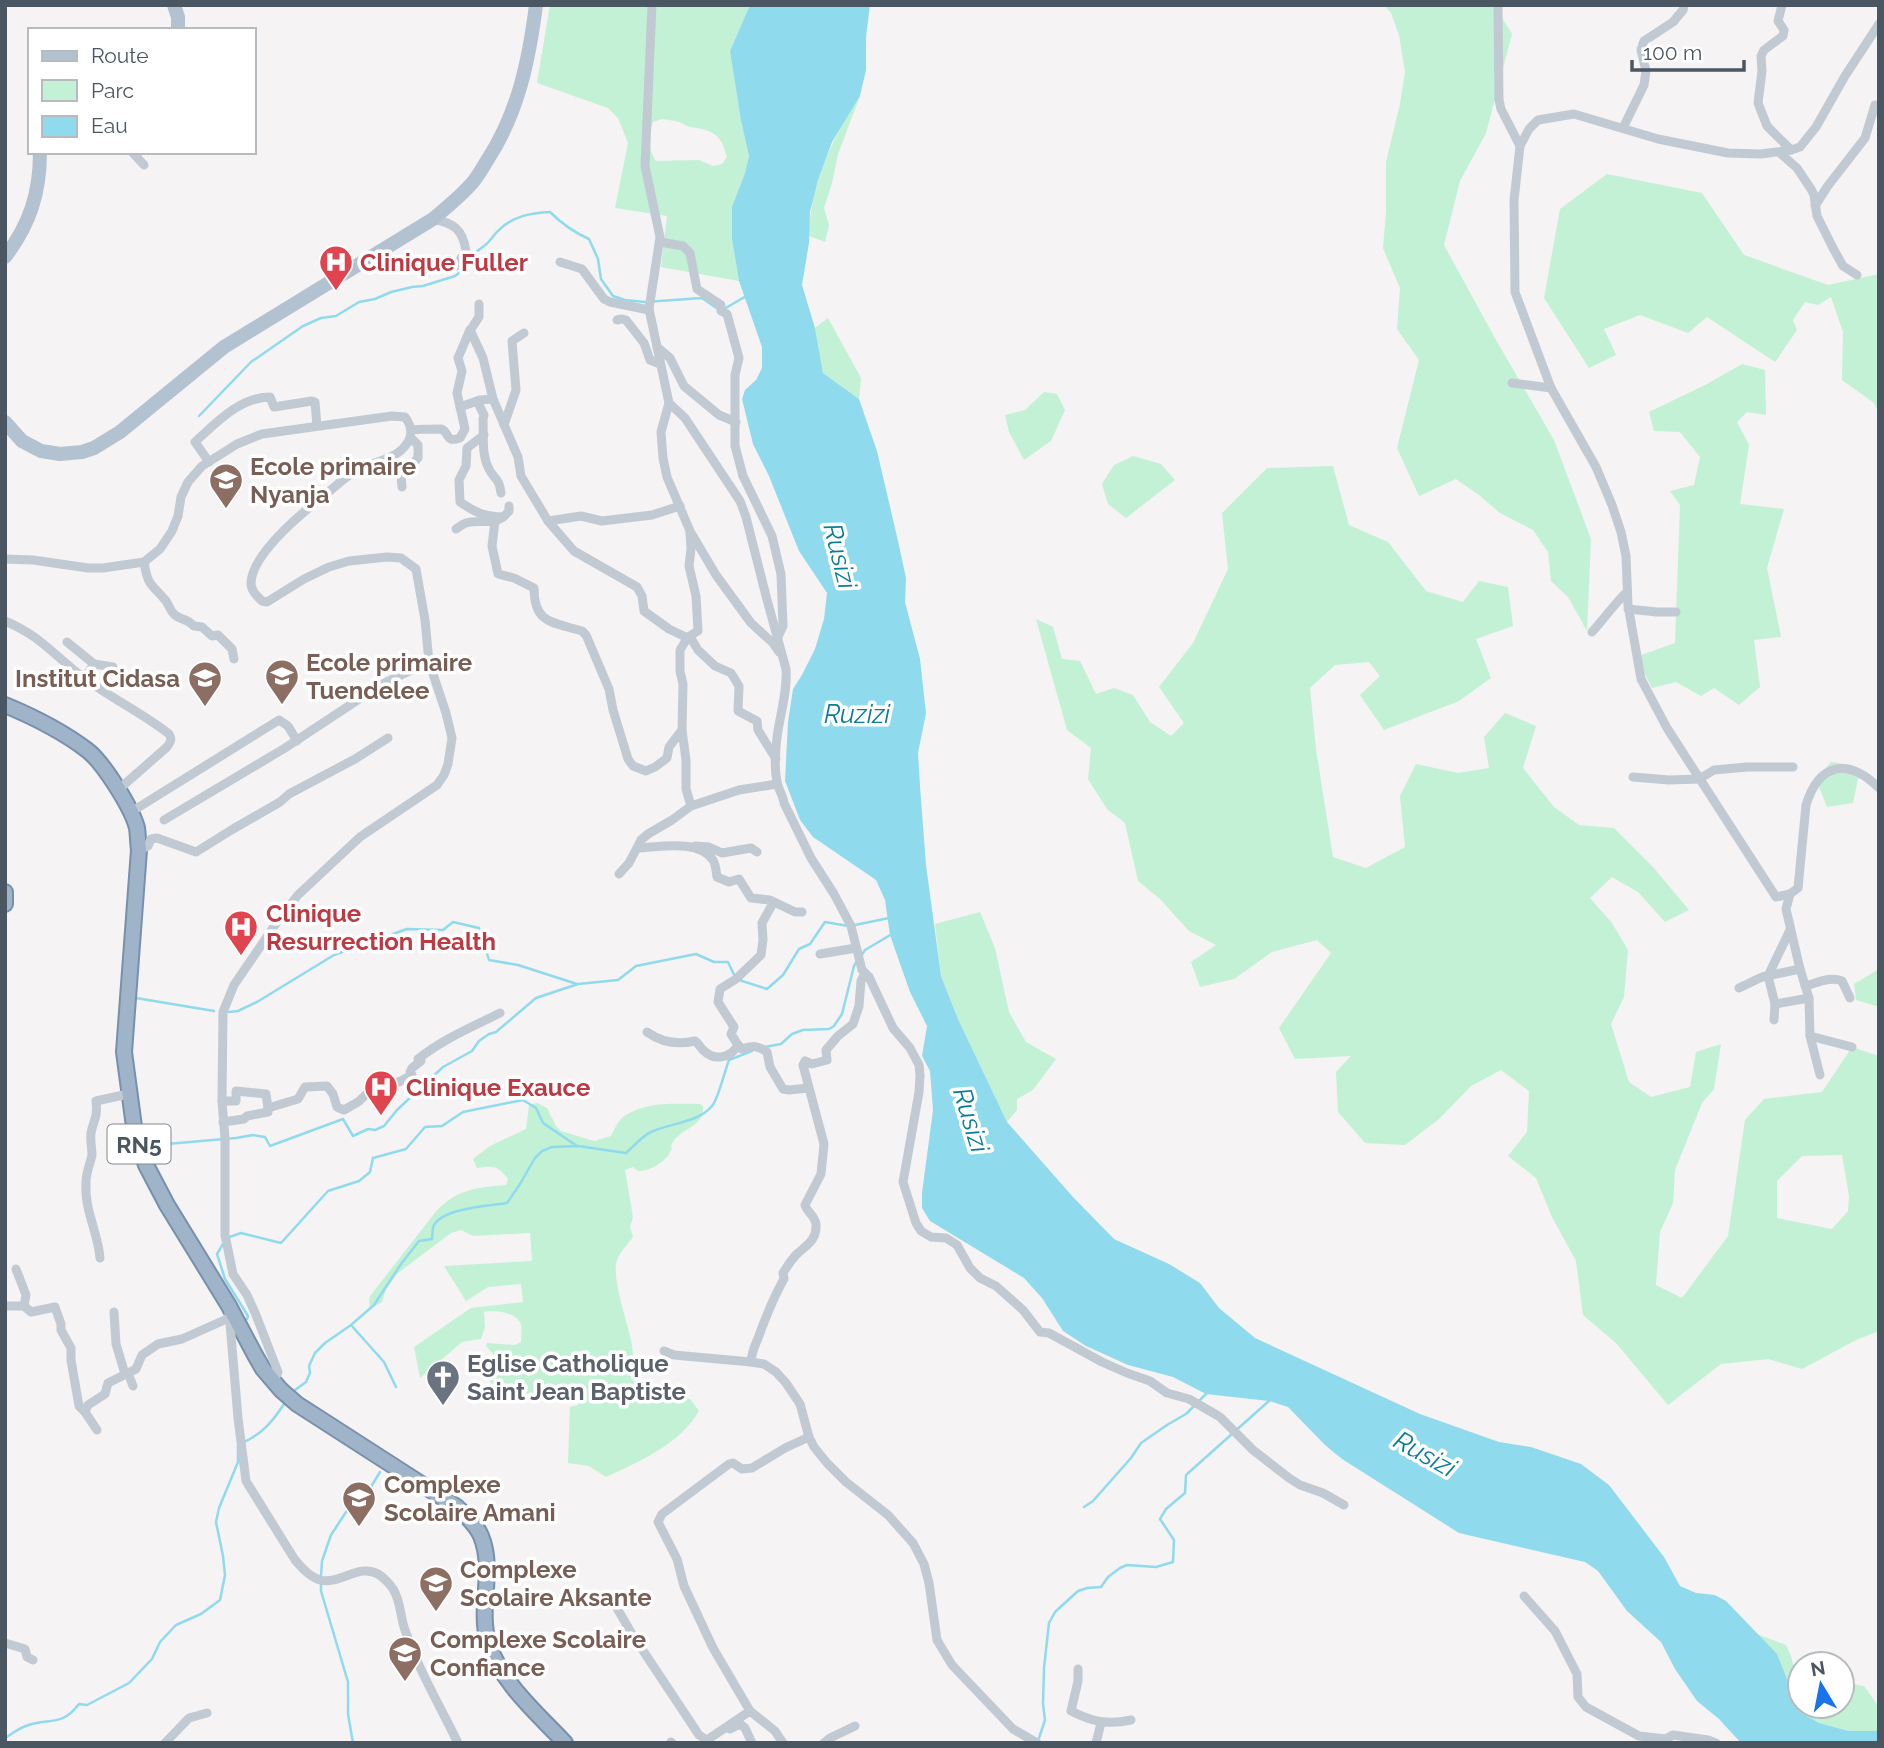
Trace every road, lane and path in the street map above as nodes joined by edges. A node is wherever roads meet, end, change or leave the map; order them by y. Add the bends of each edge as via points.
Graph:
1 (174, 5) edge
2 (536, 5) edge
3 (652, 5) edge
4 (1498, 5) edge
5 (1684, 5) edge
6 (1782, 5) edge
7 (1879, 24) edge
8 (178, 28) edge
9 (1875, 105) dead end
10 (1623, 128) junction
11 (1520, 146) junction
12 (1791, 150) junction
13 (1780, 153) junction
14 (40, 154) edge
15 (134, 154) edge
16 (144, 165) dead end
17 (1815, 206) junction
18 (433, 219) junction
19 (660, 242) junction
20 (5, 257) edge
21 (560, 262) dead end
22 (456, 266) dead end
23 (1857, 275) dead end
24 (479, 304) dead end
25 (650, 304) junction
26 (617, 320) dead end
27 (470, 330) junction
28 (524, 332) dead end
29 (657, 347) junction
30 (660, 364) junction
31 (1512, 383) dead end
32 (1550, 388) junction
33 (493, 399) junction
34 (477, 401) junction
35 (669, 403) junction
36 (460, 407) junction
37 (5, 422) edge
38 (736, 422) junction
39 (504, 425) junction
40 (317, 426) junction
41 (411, 434) junction
42 (484, 435) junction
43 (209, 462) junction
44 (402, 487) dead end
45 (501, 494) dead end
46 (509, 506) dead end
47 (680, 506) junction
48 (499, 519) junction
49 (548, 521) junction
50 (456, 529) dead end
51 (690, 531) junction
52 (5, 559) edge
53 (144, 562) junction
54 (1627, 592) junction
55 (1628, 609) junction
56 (1676, 612) dead end
57 (5, 621) edge
58 (1592, 632) dead end
59 (688, 637) junction
60 (778, 637) junction
61 (67, 642) dead end
62 (234, 659) dead end
63 (784, 659) junction
64 (429, 663) junction
65 (94, 664) junction
66 (113, 667) dead end
67 (85, 678) junction
68 (5, 705) edge
69 (682, 730) junction
70 (388, 738) dead end
71 (297, 741) junction
72 (776, 760) junction
73 (1793, 766) dead end
74 (1633, 777) dead end
75 (1699, 779) junction
76 (777, 783) junction
77 (1879, 788) edge
78 (118, 790) junction
79 (691, 806) junction
80 (131, 812) junction
81 (164, 820) dead end
82 (693, 846) junction
83 (638, 848) junction
84 (139, 850) junction
85 (757, 852) dead end
86 (619, 874) dead end
87 (5, 892) edge
88 (1790, 894) junction
89 (774, 903) junction
90 (5, 904) edge
91 (802, 912) dead end
92 (1790, 930) junction
93 (820, 954) dead end
94 (858, 956) junction
95 (1800, 969) junction
96 (1768, 976) junction
97 (869, 977) junction
98 (1805, 986) junction
99 (1739, 988) dead end
100 (1809, 998) junction
101 (1850, 998) dead end
102 (1775, 1004) junction
103 (500, 1013) dead end
104 (1774, 1020) dead end
105 (647, 1032) dead end
106 (1810, 1036) junction
107 (738, 1045) junction
108 (1852, 1047) dead end
109 (1820, 1075) dead end
110 (808, 1088) junction
111 (128, 1094) junction
112 (222, 1101) junction
113 (268, 1108) junction
114 (223, 1122) junction
115 (100, 1258) dead end
116 (16, 1269) dead end
117 (5, 1306) edge
118 (24, 1306) junction
119 (114, 1312) dead end
120 (229, 1312) junction
121 (664, 1351) dead end
122 (751, 1362) junction
123 (127, 1373) junction
124 (274, 1381) junction
125 (133, 1386) dead end
126 (85, 1412) junction
127 (97, 1430) dead end
128 (810, 1437) junction
129 (1344, 1505) dead end
130 (1524, 1596) dead end
131 (614, 1604) dead end
132 (5, 1643) edge
133 (33, 1660) dead end
134 (1078, 1669) dead end
135 (750, 1711) junction
136 (207, 1713) dead end
137 (1131, 1720) dead end
138 (1101, 1723) junction
139 (855, 1726) dead end
140 (165, 1743) edge
141 (458, 1743) edge
142 (565, 1743) edge
143 (708, 1743) edge
144 (752, 1743) edge
145 (783, 1743) edge
146 (824, 1743) edge
147 (1037, 1743) edge
148 (1096, 1743) edge
149 (1716, 1743) edge

1 - 8 main road
2 - 18 main road via 513,113 474,181
3 - 19 street via 645,166
4 - 11 street via 1499,100
5 - 10 street via 1673,22 1644,41 1644,85
6 - 12 street via 1778,21 1783,36 1761,56 1758,103 1767,126
7 - 12 street via 1816,127 1800,147
9 - 17 street via 1865,138
10 - 11 street via 1574,114 1559,115 1538,120
10 - 13 street via 1735,155
11 - 32 street via 1514,200 1515,292
12 - 13 street
13 - 17 street via 1811,189
14 - 20 main road via 37,194 24,228
15 - 16 street
17 - 23 street via 1843,266
18 - 22 street via 453,225 462,235 466,251
18 - 37 main road via 224,348 94,448 60,454 41,451 22,441
19 - 25 street
19 - 38 street via 683,246 690,253 697,289 727,314 739,358
21 - 25 street via 582,269 610,302
24 - 27 street via 479,317
25 - 29 street
26 - 30 street via 626,320 644,343 650,360
27 - 33 street
27 - 36 street via 458,358
28 - 39 street via 512,341 516,390
29 - 30 street
29 - 38 street via 670,358 684,386 719,415
30 - 35 street
31 - 32 street
32 - 54 street via 1596,467 1612,505 1626,556
33 - 34 street
33 - 39 street
34 - 36 street
34 - 42 street via 484,415
35 - 47 street via 661,432 663,458
35 - 60 street via 685,418 740,501
36 - 41 street via 465,429 460,438 453,440 439,429
38 - 60 street via 738,460 772,536 781,575 783,626
39 - 49 street via 521,475
40 - 41 street via 405,417
40 - 43 street via 262,434
40 - 43 street via 315,402 274,407 270,397 259,398 235,408 195,442
41 - 44 street via 418,445 418,458 401,476
41 - 64 street via 396,454 356,470 285,528 262,557 251,585 267,602 329,567 401,558 416,569
42 - 45 street via 489,470 499,482
42 - 48 street via 467,448 459,480 460,502
43 - 53 street via 188,482 172,531
46 - 48 street
47 - 49 street via 652,515 602,521 581,516
47 - 51 street
48 - 50 street via 468,522
48 - 69 street via 492,546 498,574 534,588 538,613 548,621 586,635 633,766 646,771 656,767 667,758
49 - 59 street via 574,551 637,587 644,611
51 - 59 street via 689,566 698,631
51 - 63 street via 751,623
52 - 53 street via 88,568
53 - 62 street via 147,580 175,615 218,635 232,649
54 - 55 street
54 - 58 street
55 - 56 street
55 - 75 street via 1641,679
57 - 67 street via 38,638
59 - 69 street via 680,650
59 - 72 street via 715,666 732,673 739,686 738,711 757,722
60 - 63 street
61 - 65 street
63 - 72 street via 787,679
64 - 71 street via 382,684
64 - 112 street via 452,738 444,775 437,785 341,853 298,895 234,985 223,1012
65 - 66 street
65 - 67 street
67 - 78 street via 171,737 167,747
68 - 78 highway, RN5 via 35,717 89,751
69 - 79 street
70 - 84 street via 196,852 157,838
71 - 80 street via 279,720
71 - 81 street
72 - 76 street
73 - 75 street via 1714,771
74 - 75 street
75 - 88 street via 1776,897
76 - 79 street
76 - 94 street via 811,858 851,926
77 - 88 street via 1846,768 1829,770 1820,777 1806,805 1798,888
78 - 80 highway, RN5
79 - 83 street via 648,834
80 - 84 highway, RN5
82 - 83 street
82 - 85 street via 722,853 751,848
82 - 89 street via 712,858 717,877 729,882 739,879 751,898
83 - 86 street
84 - 111 highway, RN5 via 125,1027
87 - 90 highway
88 - 92 street via 1786,909
89 - 91 street
89 - 107 street via 762,923 761,956 720,989 718,1002 734,1027 731,1034
92 - 95 street
92 - 96 street
93 - 94 street
94 - 97 street
95 - 96 street
95 - 98 street
96 - 99 street
96 - 102 street
97 - 110 street via 861,981 853,1024 826,1050 827,1060 805,1061
97 - 129 street via 893,1028 919,1065 919,1092 903,1182 921,1231 957,1245 970,1268 1023,1310 1040,1332 1167,1393 1189,1399 1220,1417 1289,1478
98 - 100 street
98 - 101 street via 1837,979
100 - 102 street
100 - 106 street
102 - 104 street
103 - 113 street via 427,1052 412,1068 412,1075 372,1089 344,1110 337,1107 327,1086 305,1087 298,1099
105 - 107 street via 670,1041 695,1041 718,1058 726,1057
106 - 108 street
106 - 109 street
107 - 110 street via 742,1049 758,1046 767,1052 783,1089
110 - 122 street via 824,1144 821,1174 805,1205 816,1224 814,1238 783,1273
111 - 115 street via 96,1101 86,1184
111 - 120 highway, RN5 via 146,1165
112 - 113 street via 236,1101 236,1091 265,1094
112 - 114 street
113 - 114 street via 268,1112
114 - 124 street via 225,1236 233,1274 257,1315 278,1372
116 - 118 street via 26,1295
117 - 118 street
118 - 126 street via 31,1312 55,1307 71,1348 79,1406
119 - 123 street via 116,1344
120 - 123 street via 181,1339 158,1344
120 - 124 highway, RN5
120 - 141 street via 246,1481 305,1571 323,1580 372,1572 393,1589 418,1661
121 - 122 street
122 - 128 street via 764,1364 786,1383 800,1404
123 - 125 street
123 - 126 street via 108,1383 105,1394
124 - 142 highway, RN5 via 298,1404 417,1479 472,1522 480,1535 488,1571 487,1638 493,1655 510,1684
126 - 127 street
128 - 135 street via 752,1468 729,1464 658,1522 694,1609
128 - 147 street via 827,1463 914,1543 929,1583 937,1640 952,1665 1013,1729
130 - 149 street via 1555,1631 1577,1674 1578,1697 1586,1707 1639,1736 1666,1739 1673,1735
131 - 135 street via 699,1735 707,1740
132 - 133 street via 25,1649
134 - 138 street via 1071,1712
135 - 145 street
136 - 140 street via 189,1718
137 - 138 street
138 - 148 street
139 - 146 street
143 - 144 street via 740,1724

